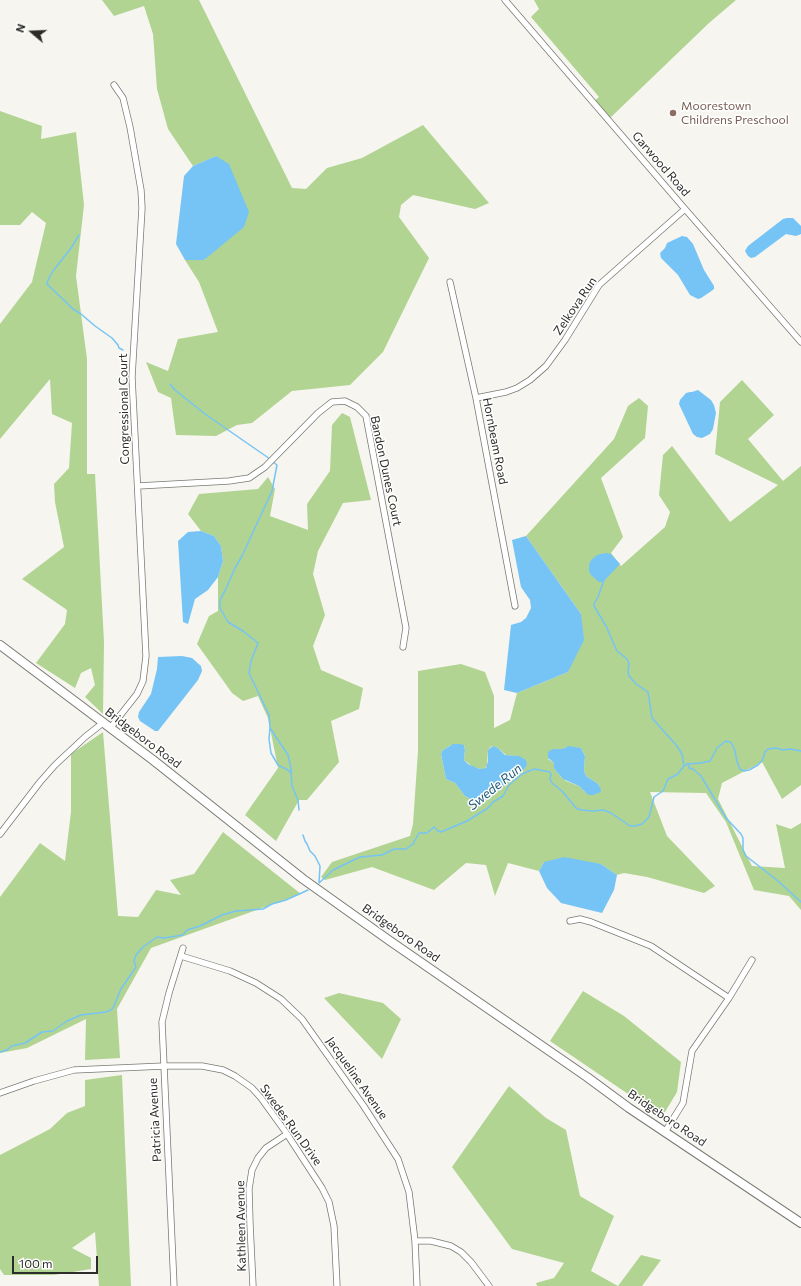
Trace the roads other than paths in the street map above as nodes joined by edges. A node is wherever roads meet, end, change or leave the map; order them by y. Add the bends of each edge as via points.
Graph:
1 (505, 0) edge
2 (114, 85) dead end
3 (684, 209) junction
4 (450, 282) dead end
5 (801, 342) edge
6 (476, 398) junction
7 (138, 486) junction
8 (515, 606) dead end
9 (0, 645) edge
10 (403, 648) dead end
11 (108, 725) junction
12 (0, 834) edge
13 (570, 921) dead end
14 (183, 948) dead end
15 (181, 956) junction
16 (752, 960) dead end
17 (729, 998) junction
18 (164, 1066) junction
19 (0, 1093) edge
20 (665, 1132) junction
21 (287, 1134) junction
22 (801, 1223) edge
23 (415, 1241) junction
24 (174, 1286) edge
25 (252, 1286) edge
26 (337, 1286) edge
27 (417, 1286) edge
28 (489, 1286) edge

1 - 3 street, Garwood Road
2 - 7 street, Congressional Court via 123,98 141,190 132,377
3 - 5 street, Garwood Road
3 - 6 street, Zelkova Run via 599,285 546,366 530,380 506,392
4 - 6 street, Hornbeam Road
6 - 8 street, Hornbeam Road
7 - 10 street, Bandon Dunes Court via 249,478 265,467 332,402 345,401 357,407 366,416 406,628
7 - 11 street, Congressional Court via 146,656 143,680 137,694
9 - 11 main road, Bridgeboro Road
11 - 12 street, Congressional Court via 85,737 55,765
11 - 20 main road, Bridgeboro Road via 309,884
13 - 17 street via 580,919 591,922 651,946
14 - 15 street, Patricia Avenue
15 - 18 street, Patricia Avenue via 162,1022
15 - 23 street, Jacqueline Avenue via 256,982 281,999 302,1019 398,1158 408,1192
16 - 17 street
17 - 20 street via 692,1051 683,1103
18 - 19 street, Swedes Run Drive via 74,1070 34,1080
18 - 21 street, Swedes Run Drive via 202,1066 223,1070 235,1076 261,1098
18 - 24 street, Patricia Avenue
20 - 22 main road, Bridgeboro Road
21 - 25 street, Kathleen Avenue via 266,1148 252,1170 249,1189
21 - 26 street, Swedes Run Drive via 329,1202 334,1226
23 - 27 street, Jacqueline Avenue
23 - 28 street via 431,1241 451,1246 461,1252

